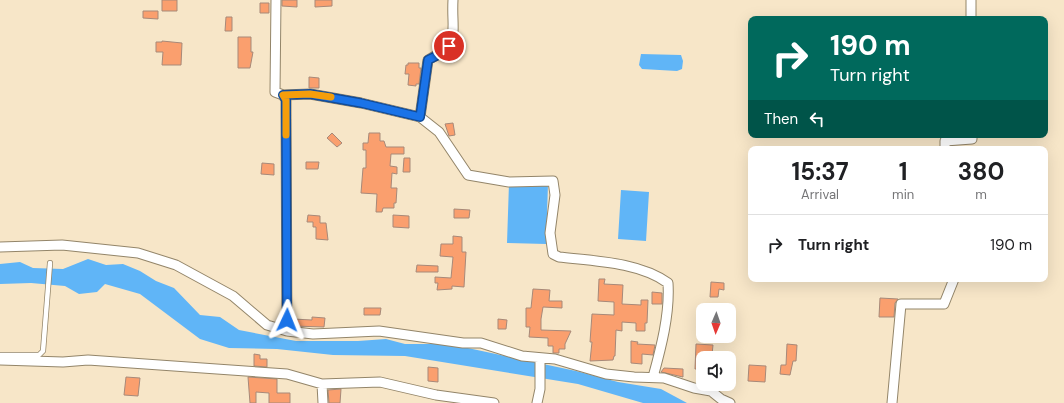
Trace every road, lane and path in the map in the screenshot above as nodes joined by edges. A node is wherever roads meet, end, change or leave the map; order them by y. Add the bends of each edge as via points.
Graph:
1 (276, 0) edge
2 (453, 0) edge
3 (971, 0) edge
4 (971, 16) edge
5 (283, 95) junction
6 (420, 117) junction
7 (972, 138) edge
8 (945, 146) edge
9 (0, 247) edge
10 (50, 265) dead end
11 (953, 282) edge
12 (286, 331) junction
13 (0, 355) edge
14 (540, 359) junction
15 (0, 360) edge
16 (653, 377) junction
17 (322, 384) junction
18 (323, 403) edge
19 (494, 403) edge
20 (537, 403) edge
21 (730, 403) edge
22 (892, 403) edge

1 - 5 street via 274,92
2 - 6 street via 455,30 444,52 428,60
3 - 4 street
5 - 6 street via 310,94
5 - 12 street via 286,100
6 - 16 street via 439,132 468,175 509,182 553,181 555,195 550,233 553,254 559,257 618,264 661,278 668,283 669,297
7 - 8 street via 945,141
9 - 12 street via 62,245 138,253 176,265 233,296 267,325
10 - 13 lane via 45,348 42,354
11 - 22 street via 944,304 901,304
12 - 14 street via 313,334 379,331 463,343 481,343
14 - 16 street via 555,358 606,374
14 - 20 street
15 - 17 street via 88,360 247,370 287,374
16 - 21 street via 712,391
17 - 18 street
17 - 19 street via 380,382 436,395

